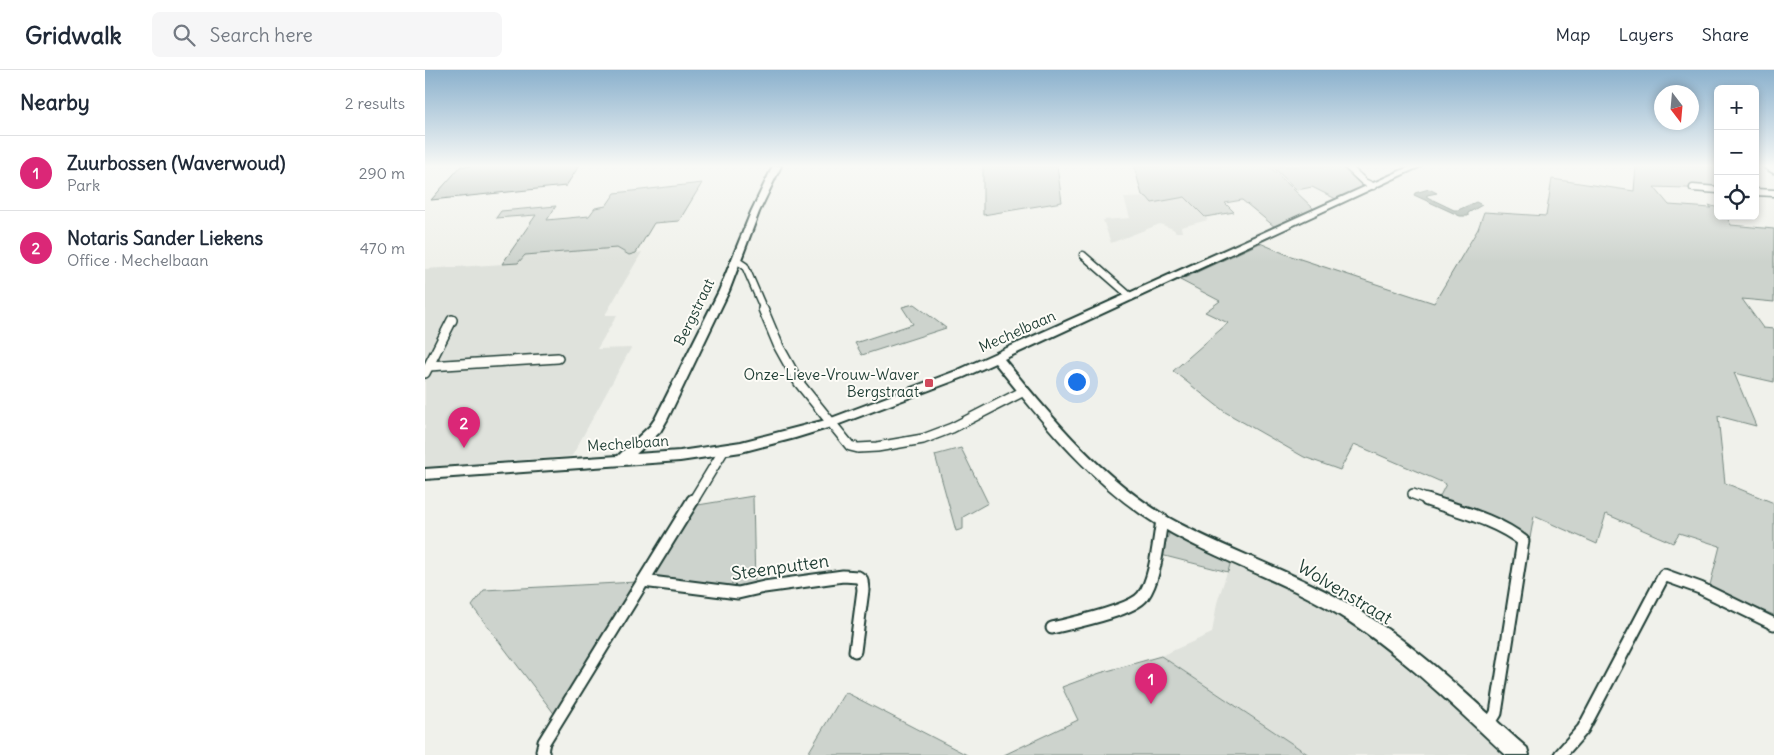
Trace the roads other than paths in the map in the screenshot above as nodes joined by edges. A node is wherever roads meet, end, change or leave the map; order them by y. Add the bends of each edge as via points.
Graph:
1 (763, 198) edge
2 (1347, 198) edge
3 (1083, 255) dead end
4 (736, 260) junction
5 (1131, 297) junction
6 (452, 320) dead end
7 (558, 358) dead end
8 (997, 358) junction
9 (427, 369) edge
10 (1024, 391) junction
11 (830, 423) junction
12 (724, 450) junction
13 (621, 460) junction
14 (425, 474) edge
15 (1413, 494) dead end
16 (1162, 521) junction
17 (643, 581) junction
18 (1774, 624) edge
19 (1052, 628) dead end
20 (855, 651) dead end
21 (1488, 726) junction
22 (544, 755) edge
23 (1520, 755) edge
24 (1560, 755) edge

1 - 4 street, Bergstraat
2 - 5 street, Mechelbaan
3 - 5 street
4 - 11 street via 745,266 779,347 799,383
4 - 13 street, Bergstraat via 661,420 655,430
5 - 8 street, Mechelbaan
6 - 9 street
7 - 9 street
8 - 10 street, Wolvenstraat
8 - 11 street, Mechelbaan via 922,390
10 - 11 street via 952,428 923,439 877,447 850,446
10 - 16 street, Wolvenstraat via 1109,483
11 - 12 street, Mechelbaan
12 - 13 street, Mechelbaan
12 - 17 street
13 - 14 street, Mechelbaan
15 - 21 street via 1512,532 1523,542 1503,680 1496,713
16 - 19 street via 1142,598 1129,606
16 - 21 street, Wolvenstraat via 1335,604 1390,642
17 - 20 street, Steenputten via 739,593 843,576 858,577 862,580 863,590
17 - 22 street via 544,742
18 - 24 street via 1677,578 1664,575 1583,729
21 - 23 street, Wolvenstraat

